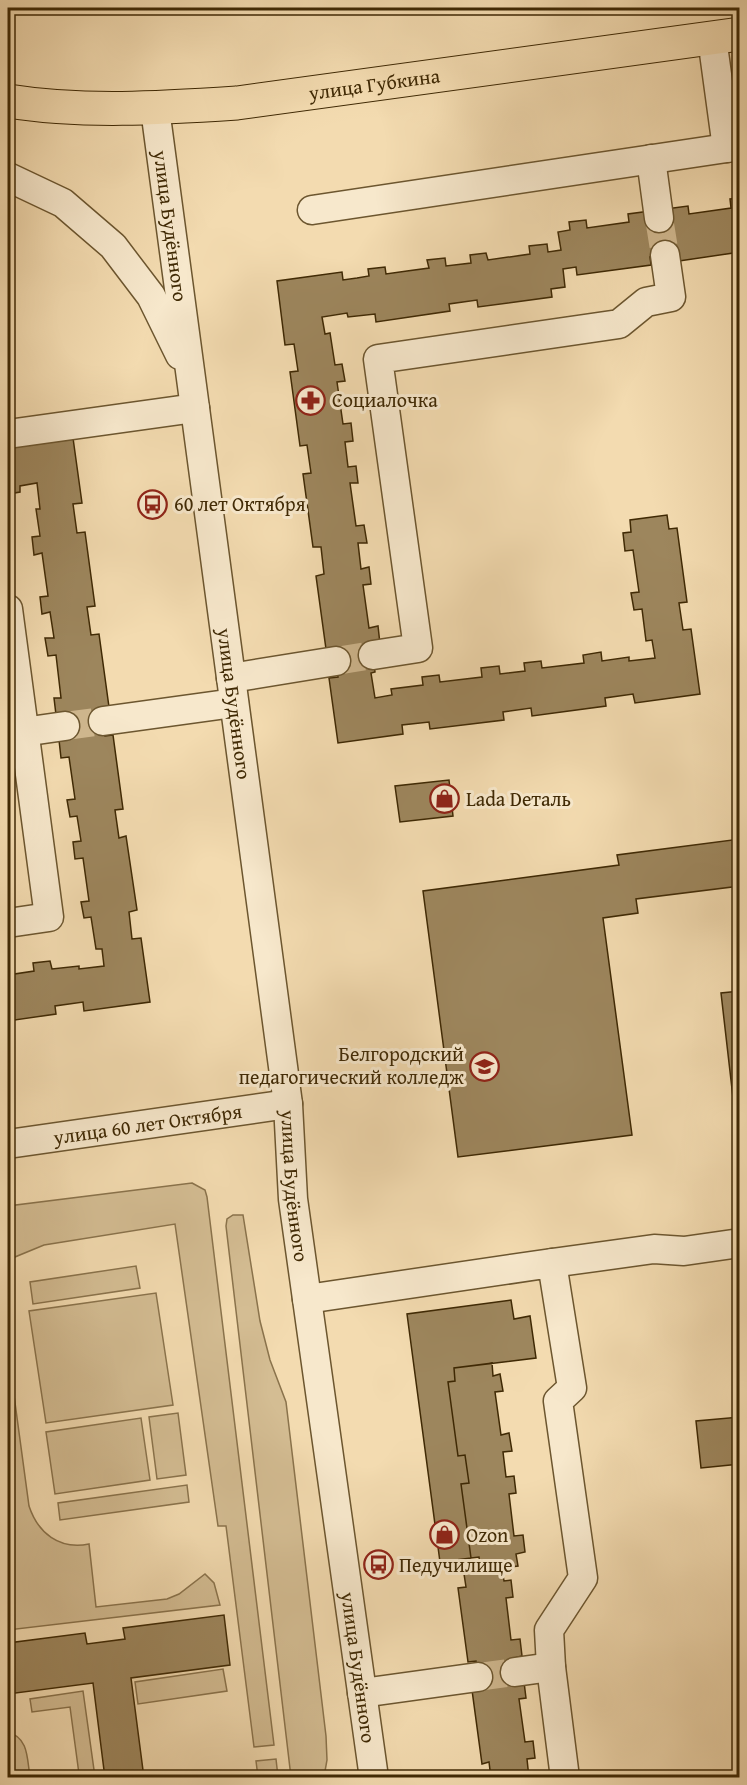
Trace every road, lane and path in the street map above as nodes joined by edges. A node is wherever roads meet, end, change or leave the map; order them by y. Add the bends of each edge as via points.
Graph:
1 (726, 36) edge
2 (8, 101) edge
3 (155, 109) junction
4 (733, 147) edge
5 (651, 159) junction
6 (8, 177) edge
7 (312, 210) dead end
8 (659, 218) tunnel mouth
9 (664, 255) tunnel mouth
10 (191, 379) junction
11 (195, 408) junction
12 (8, 434) edge
13 (8, 609) edge
14 (373, 656) tunnel mouth
15 (336, 661) tunnel mouth
16 (233, 691) junction
17 (103, 721) tunnel mouth
18 (66, 726) tunnel mouth
19 (23, 732) junction
20 (8, 923) edge
21 (288, 1104) junction
22 (8, 1144) edge
23 (740, 1243) edge
24 (552, 1263) junction
25 (307, 1299) junction
26 (551, 1667) junction
27 (515, 1672) tunnel mouth
28 (478, 1677) tunnel mouth
29 (362, 1693) junction
30 (374, 1778) edge
31 (565, 1778) edge

1 - 3 main road, улица Губкина via 237,103
1 - 4 street
2 - 3 main road, улица Губкина
3 - 10 street, улица Будённого
4 - 5 street
5 - 7 street
5 - 8 street
6 - 10 street, улица Будённого via 63,203 113,246 151,296
9 - 14 street via 670,297 646,302 619,324 378,359 418,648
10 - 11 street, улица Будённого
11 - 12 street
11 - 16 street, улица Будённого
13 - 19 street
15 - 16 street
16 - 17 street
16 - 21 street, улица Будённого
18 - 19 street
19 - 20 street via 49,917
21 - 22 street, улица 60 лет Октября
21 - 25 street, улица Будённого via 293,1199
23 - 24 street via 684,1251 654,1249
24 - 25 street
24 - 26 street via 572,1388 558,1401 584,1578 549,1630
25 - 29 street, улица Будённого
26 - 27 street
26 - 31 street
28 - 29 street
29 - 30 street, улица Будённого

